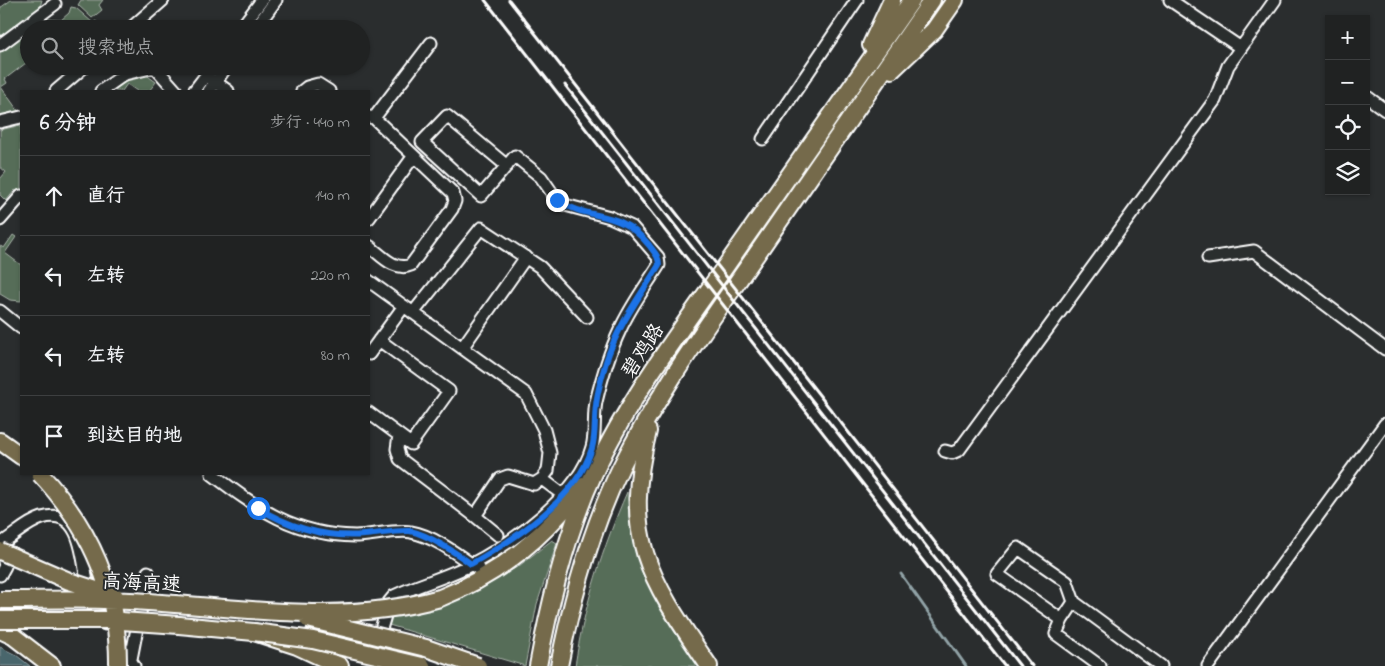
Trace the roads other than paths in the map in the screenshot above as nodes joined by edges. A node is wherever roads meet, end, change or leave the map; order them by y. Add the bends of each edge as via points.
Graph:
1 (163, 0) edge
2 (262, 0) edge
3 (276, 0) edge
4 (857, 0) edge
5 (892, 0) edge
6 (912, 0) edge
7 (932, 0) edge
8 (954, 0) edge
9 (1170, 0) edge
10 (1276, 0) edge
11 (55, 4) dead end
12 (34, 20) edge
13 (140, 20) edge
14 (247, 20) edge
15 (262, 20) edge
16 (20, 30) edge
17 (431, 43) dead end
18 (0, 45) edge
19 (1241, 48) junction
20 (75, 75) edge
21 (124, 75) edge
22 (161, 75) edge
23 (211, 79) edge
24 (850, 89) junction
25 (57, 90) edge
26 (102, 90) edge
27 (175, 90) edge
28 (195, 90) edge
29 (227, 90) edge
30 (303, 90) edge
31 (328, 90) edge
32 (864, 98) junction
33 (1370, 99) edge
34 (1385, 110) edge
35 (20, 117) edge
36 (371, 117) edge
37 (0, 122) edge
38 (763, 139) dead end
39 (413, 157) junction
40 (507, 166) junction
41 (20, 197) edge
42 (370, 217) edge
43 (0, 220) edge
44 (370, 247) edge
45 (526, 257) junction
46 (1208, 258) dead end
47 (370, 281) edge
48 (404, 306) junction
49 (0, 311) edge
50 (413, 313) junction
51 (587, 317) dead end
52 (20, 326) edge
53 (373, 345) edge
54 (462, 348) junction
55 (1385, 349) edge
56 (656, 406) junction
57 (370, 414) edge
58 (1385, 424) edge
59 (399, 435) junction
60 (0, 441) edge
61 (945, 451) dead end
62 (20, 455) edge
63 (594, 473) junction
64 (41, 475) edge
65 (213, 475) edge
66 (542, 479) junction
67 (562, 494) junction
68 (475, 516) junction
69 (498, 535) dead end
70 (0, 544) edge
71 (0, 551) edge
72 (471, 564) junction
73 (148, 572) dead end
74 (0, 575) edge
75 (487, 575) junction
76 (0, 600) edge
77 (129, 600) junction
78 (1074, 602) junction
79 (281, 614) junction
80 (0, 620) edge
81 (1062, 620) junction
82 (381, 629) dead end
83 (0, 630) edge
84 (254, 632) junction
85 (128, 664) edge
86 (52, 666) edge
87 (340, 666) edge
88 (422, 666) edge
89 (478, 666) edge
90 (538, 666) edge
91 (559, 666) edge
92 (709, 666) edge
93 (1100, 666) edge
94 (1161, 666) edge
95 (1208, 666) edge

1 - 13 street
2 - 14 street
3 - 15 street
4 - 38 street
5 - 24 highway
6 - 24 highway
7 - 32 highway
8 - 32 highway via 934,30
9 - 19 street
10 - 19 street
11 - 12 street
16 - 18 street
17 - 36 street
19 - 61 street via 1228,66 1216,100 977,426 959,450
20 - 25 street
21 - 26 street
22 - 27 street
23 - 28 street
23 - 29 street
24 - 63 highway, 碧鸡路 via 679,332 630,407
30 - 31 street via 318,84
32 - 56 highway, 碧鸡路 via 681,364
33 - 34 street
35 - 37 street
36 - 39 street
39 - 42 street
39 - 44 street via 453,193 452,209 411,265 394,265
40 - 40 street via 481,196 422,142 447,116
40 - 67 street via 515,156 541,177 557,200 576,210 622,221 640,234 659,259 659,265 620,328 607,361 596,405 592,447 584,466
41 - 43 street
45 - 50 street via 481,228
45 - 51 street via 540,267
45 - 54 street
46 - 55 street via 1254,251
47 - 48 street
48 - 50 street
48 - 53 street
49 - 52 street
50 - 54 street
53 - 59 street via 449,391 410,444
54 - 66 street via 526,394 544,430 550,452 548,470
56 - 91 highway, 碧鸡路 via 621,468 590,544 568,616
56 - 92 highway via 638,477 639,532 662,597
57 - 59 street
58 - 95 street
59 - 68 street via 397,449 400,459
60 - 62 highway
63 - 75 highway via 564,510 525,549
63 - 90 highway, 碧鸡路 via 549,606
64 - 85 highway, bridge via 78,522 102,569
65 - 72 street via 258,508 294,526 334,535 356,536 410,531
66 - 67 street
66 - 68 street via 534,484 508,476 500,479
67 - 72 street via 521,533
68 - 69 street
70 - 74 street via 5,566
70 - 85 street via 40,518 61,518 71,525 83,551 93,607
71 - 77 highway, bridge via 69,581
72 - 75 street
72 - 82 street via 394,596
73 - 85 street
75 - 79 highway, bridge via 440,598 405,607 369,612
76 - 77 highway, 高海高速, bridge
77 - 79 highway, 高海高速, bridge
78 - 81 street
78 - 81 street via 1067,582 1018,548 997,574
78 - 94 street
79 - 89 highway, bridge via 426,648
80 - 84 highway, 高海高速, bridge via 107,620
81 - 93 street via 1056,634
83 - 86 highway
84 - 87 highway, bridge via 297,646
84 - 88 highway, bridge via 313,640

